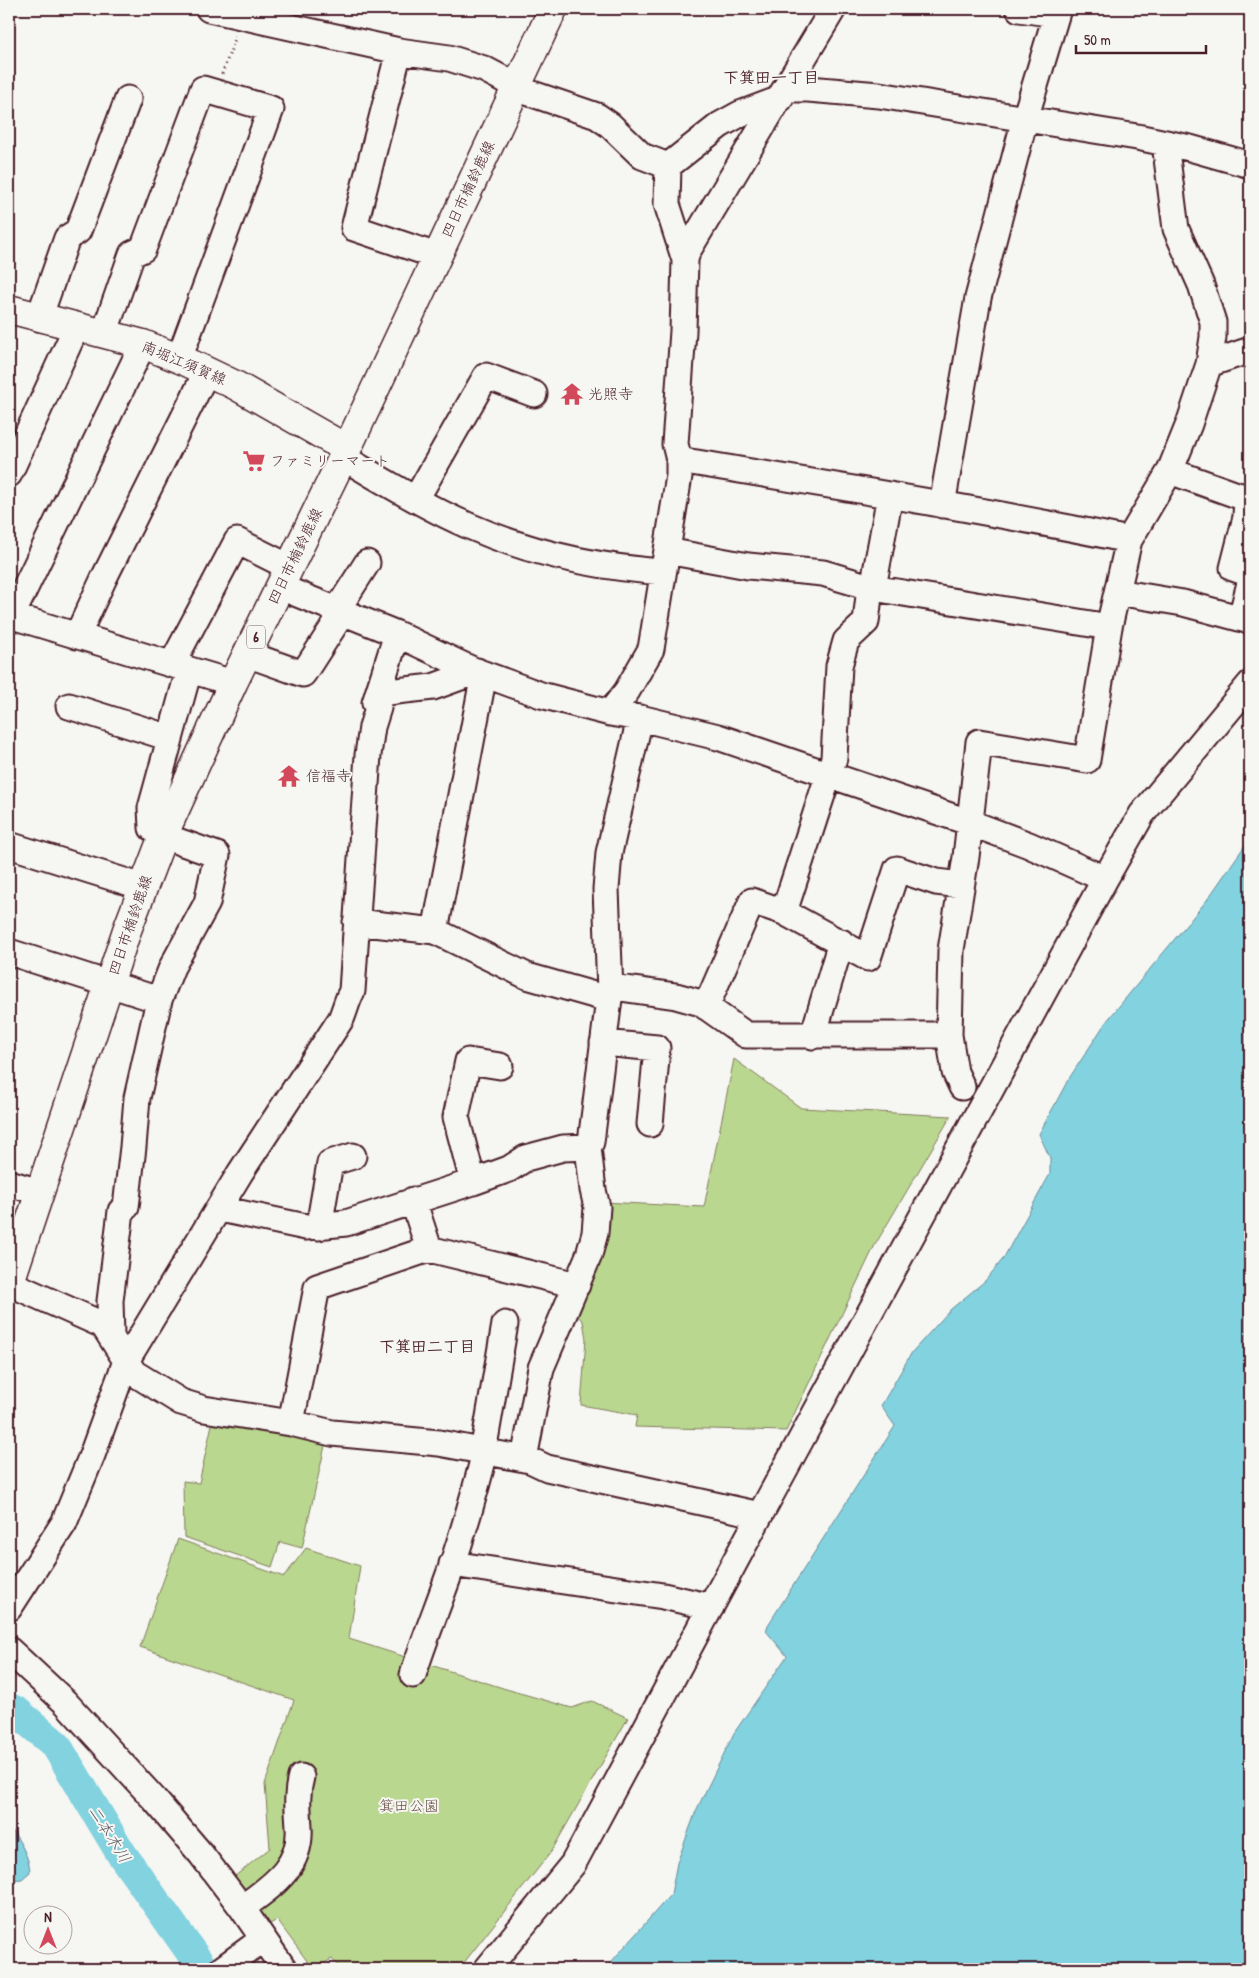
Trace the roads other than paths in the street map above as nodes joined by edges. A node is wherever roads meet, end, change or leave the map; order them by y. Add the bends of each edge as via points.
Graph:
1 (209, 9) edge
2 (553, 9) edge
3 (833, 9) edge
4 (1019, 9) edge
5 (1057, 12) edge
6 (303, 19) edge
7 (398, 51) junction
8 (516, 87) junction
9 (783, 94) junction
10 (128, 99) dead end
11 (1025, 119) junction
12 (1165, 143) junction
13 (1250, 165) edge
14 (668, 166) junction
15 (437, 256) junction
16 (685, 260) junction
17 (9, 308) edge
18 (39, 318) junction
19 (76, 328) junction
20 (104, 334) junction
21 (143, 344) junction
22 (1250, 350) edge
23 (179, 359) junction
24 (1209, 364) junction
25 (207, 372) junction
26 (534, 394) dead end
27 (344, 453) junction
28 (679, 460) junction
29 (1170, 471) junction
30 (9, 474) edge
31 (890, 495) junction
32 (1249, 497) edge
33 (416, 499) junction
34 (942, 505) junction
35 (1129, 540) junction
36 (368, 562) dead end
37 (665, 562) junction
38 (1250, 574) edge
39 (285, 577) junction
40 (1250, 582) edge
41 (872, 588) junction
42 (1117, 592) junction
43 (340, 611) junction
44 (10, 615) edge
45 (1245, 619) edge
46 (1109, 627) junction
47 (397, 634) junction
48 (78, 636) junction
49 (248, 654) junction
50 (181, 667) junction
51 (480, 672) junction
52 (233, 683) junction
53 (1250, 684) edge
54 (378, 693) junction
55 (69, 706) dead end
56 (610, 713) junction
57 (640, 718) junction
58 (170, 738) junction
59 (828, 775) junction
60 (968, 822) junction
61 (163, 836) junction
62 (9, 845) edge
63 (1105, 879) junction
64 (960, 884) junction
65 (143, 887) junction
66 (784, 912) junction
67 (356, 922) junction
68 (435, 931) junction
69 (841, 942) junction
70 (9, 952) edge
71 (110, 983) junction
72 (610, 991) junction
73 (159, 1000) junction
74 (706, 1007) junction
75 (949, 1035) junction
76 (813, 1036) junction
77 (603, 1043) junction
78 (500, 1066) dead end
79 (962, 1086) dead end
80 (650, 1124) dead end
81 (588, 1147) junction
82 (354, 1156) dead end
83 (473, 1182) junction
84 (9, 1183) edge
85 (39, 1192) junction
86 (413, 1200) junction
87 (220, 1209) junction
88 (319, 1227) junction
89 (429, 1249) junction
90 (9, 1284) edge
91 (577, 1285) junction
92 (505, 1324) dead end
93 (111, 1335) junction
94 (126, 1361) junction
95 (291, 1423) junction
96 (484, 1452) junction
97 (524, 1459) junction
98 (760, 1515) junction
99 (452, 1564) junction
100 (711, 1606) junction
101 (9, 1608) edge
102 (9, 1650) edge
103 (413, 1675) dead end
104 (301, 1777) dead end
105 (242, 1908) junction
106 (259, 1942) junction
107 (222, 1969) edge
108 (284, 1969) edge
109 (487, 1969) edge

1 - 6 street via 244,16
2 - 8 main road, 四日市楠鈴鹿線 / 6
3 - 9 street
4 - 5 street
5 - 11 street
6 - 7 street
7 - 8 street via 467,63
7 - 15 street via 354,228
8 - 14 street via 596,116 642,156
8 - 15 main road, 四日市楠鈴鹿線 / 6
9 - 11 street via 808,89 879,95
9 - 14 street via 720,125
9 - 16 street
10 - 18 street via 78,231 67,238
11 - 12 street
11 - 34 street via 978,298
12 - 13 street
12 - 24 street via 1176,229 1201,285 1213,322
14 - 16 street via 667,204
15 - 27 main road, 四日市楠鈴鹿線 / 6
16 - 28 street via 675,444
17 - 18 main road, 南堀江須賀線
18 - 19 main road, 南堀江須賀線
19 - 20 main road, 南堀江須賀線
19 - 30 street
20 - 21 main road, 南堀江須賀線
20 - 23 street via 132,254 143,249 203,89 271,109
21 - 23 main road, 南堀江須賀線
21 - 44 street
22 - 24 street
23 - 25 main road, 南堀江須賀線
24 - 29 street
25 - 27 main road, 南堀江須賀線 via 235,385
25 - 48 street
26 - 33 street via 486,376
27 - 33 street
27 - 39 main road, 四日市楠鈴鹿線 / 6
28 - 31 street
28 - 37 street
29 - 32 street
29 - 35 street
31 - 34 street
31 - 41 street
32 - 38 street via 1233,568
33 - 37 street via 468,526 543,552 630,569
34 - 35 street
35 - 42 street
36 - 43 street
37 - 41 street via 823,573
37 - 56 street via 651,649
39 - 43 street
39 - 49 main road, 四日市楠鈴鹿線 / 6
39 - 50 street via 237,541
40 - 45 street
41 - 46 street
41 - 59 street via 866,622 846,641 839,666 834,758
42 - 45 street via 1184,603
42 - 46 street
43 - 47 street
43 - 49 street via 303,674
44 - 48 street
46 - 60 street via 1087,760 979,742
47 - 51 street
47 - 54 street
48 - 50 street
49 - 52 main road, 四日市楠鈴鹿線 / 6
50 - 52 street
50 - 58 street
51 - 54 street via 433,687
51 - 56 street via 541,695
51 - 68 street
52 - 61 main road, 四日市楠鈴鹿線 / 6
53 - 63 street via 1142,814
54 - 67 street via 368,755
55 - 58 street
56 - 57 street
57 - 59 street via 718,737
57 - 72 street via 609,853 606,889
58 - 61 street via 151,808 152,828
59 - 60 street
59 - 66 street
60 - 63 street via 1029,844
60 - 64 street
61 - 65 main road, 四日市楠鈴鹿線 / 6
61 - 73 street via 217,855 207,903 172,966
62 - 65 street
63 - 98 street
64 - 69 street via 936,882 897,869 868,958
64 - 75 street via 951,950
65 - 71 main road, 四日市楠鈴鹿線 / 6
66 - 69 street
66 - 74 street via 752,901
67 - 68 street
67 - 87 street via 352,991 341,1020
68 - 72 street via 527,976 601,997
69 - 76 street
70 - 71 street
71 - 73 street
71 - 85 main road, 四日市楠鈴鹿線 / 6
72 - 74 street via 620,988 676,996
72 - 77 street
73 - 93 street via 136,1098 133,1147 110,1301
74 - 76 street via 746,1035
75 - 76 street
75 - 79 street via 955,1072
77 - 80 street via 657,1048
77 - 81 street
78 - 83 street via 468,1061 456,1117
81 - 83 street via 563,1148 526,1158 509,1169
81 - 91 street via 597,1220 589,1255
82 - 88 street via 330,1162
83 - 86 street
84 - 85 street
85 - 90 main road, 四日市楠鈴鹿線 / 6
86 - 88 street via 346,1223
86 - 89 street
87 - 88 street
87 - 94 street
89 - 91 street
89 - 95 street via 317,1286
90 - 93 street via 103,1324
91 - 97 street via 541,1368
92 - 96 street
93 - 94 street
94 - 95 street via 134,1372 181,1402 204,1409
94 - 101 street via 64,1523
95 - 96 street via 332,1433 439,1443
96 - 97 street
96 - 99 street
97 - 98 street via 547,1468
98 - 100 street
99 - 100 street
99 - 103 street
100 - 109 street via 573,1864
102 - 105 street via 109,1748 201,1854
104 - 105 street via 297,1796 299,1840 291,1866 279,1880
105 - 106 street
106 - 107 street
106 - 108 street

